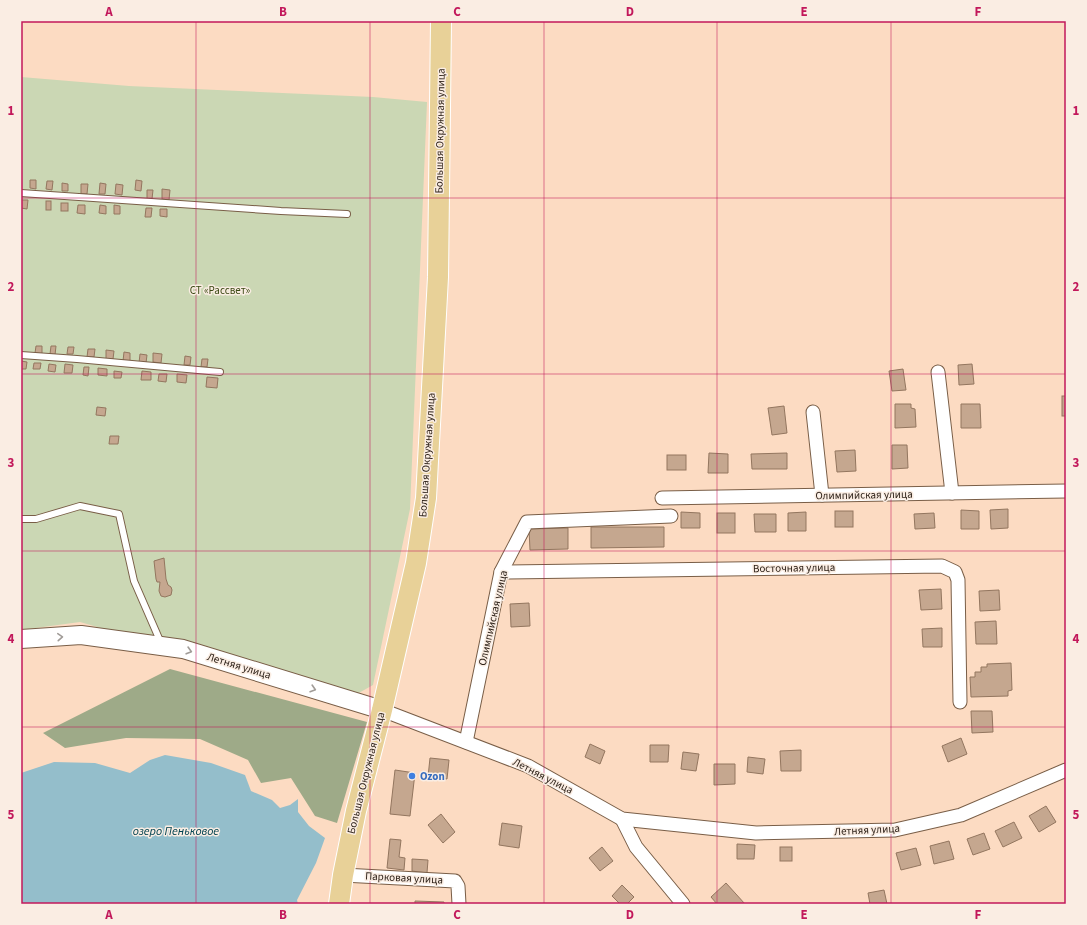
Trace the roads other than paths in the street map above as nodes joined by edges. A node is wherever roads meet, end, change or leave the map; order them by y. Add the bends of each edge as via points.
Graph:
1 (441, 21) edge
2 (21, 193) edge
3 (347, 214) dead end
4 (21, 356) edge
5 (220, 372) dead end
6 (938, 372) dead end
7 (813, 412) dead end
8 (1066, 491) edge
9 (952, 493) junction
10 (822, 495) junction
11 (662, 498) dead end
12 (670, 516) dead end
13 (21, 519) edge
14 (501, 572) junction
15 (21, 639) edge
16 (162, 646) junction
17 (960, 702) dead end
18 (382, 710) junction
19 (466, 742) junction
20 (1066, 770) edge
21 (622, 819) junction
22 (342, 875) junction
23 (459, 897) edge
24 (338, 904) edge
25 (683, 904) edge

1 - 18 main road, Большая Окружная улица via 438,277 426,498 416,563
2 - 3 lane
4 - 5 lane
6 - 9 street
7 - 10 street
8 - 9 street, Олимпийская улица
9 - 10 street, Олимпийская улица
10 - 11 street, Олимпийская улица
12 - 14 street, Олимпийская улица via 527,522
13 - 16 lane via 36,519 80,506 118,514 134,581
14 - 17 street, Восточная улица via 942,566 955,572 958,580
14 - 19 street, Олимпийская улица
15 -> 16 street, Летняя улица via 81,635
16 -> 18 street, Летняя улица via 183,649
18 - 19 street, Летняя улица
18 - 22 main road, Большая Окружная улица
19 - 21 street, Летняя улица via 528,766
20 - 21 street, Летняя улица via 961,815 896,830 756,832
21 - 25 street via 636,847
22 - 23 street, Парковая улица via 453,881 457,883
22 - 24 main road, Большая Окружная улица

